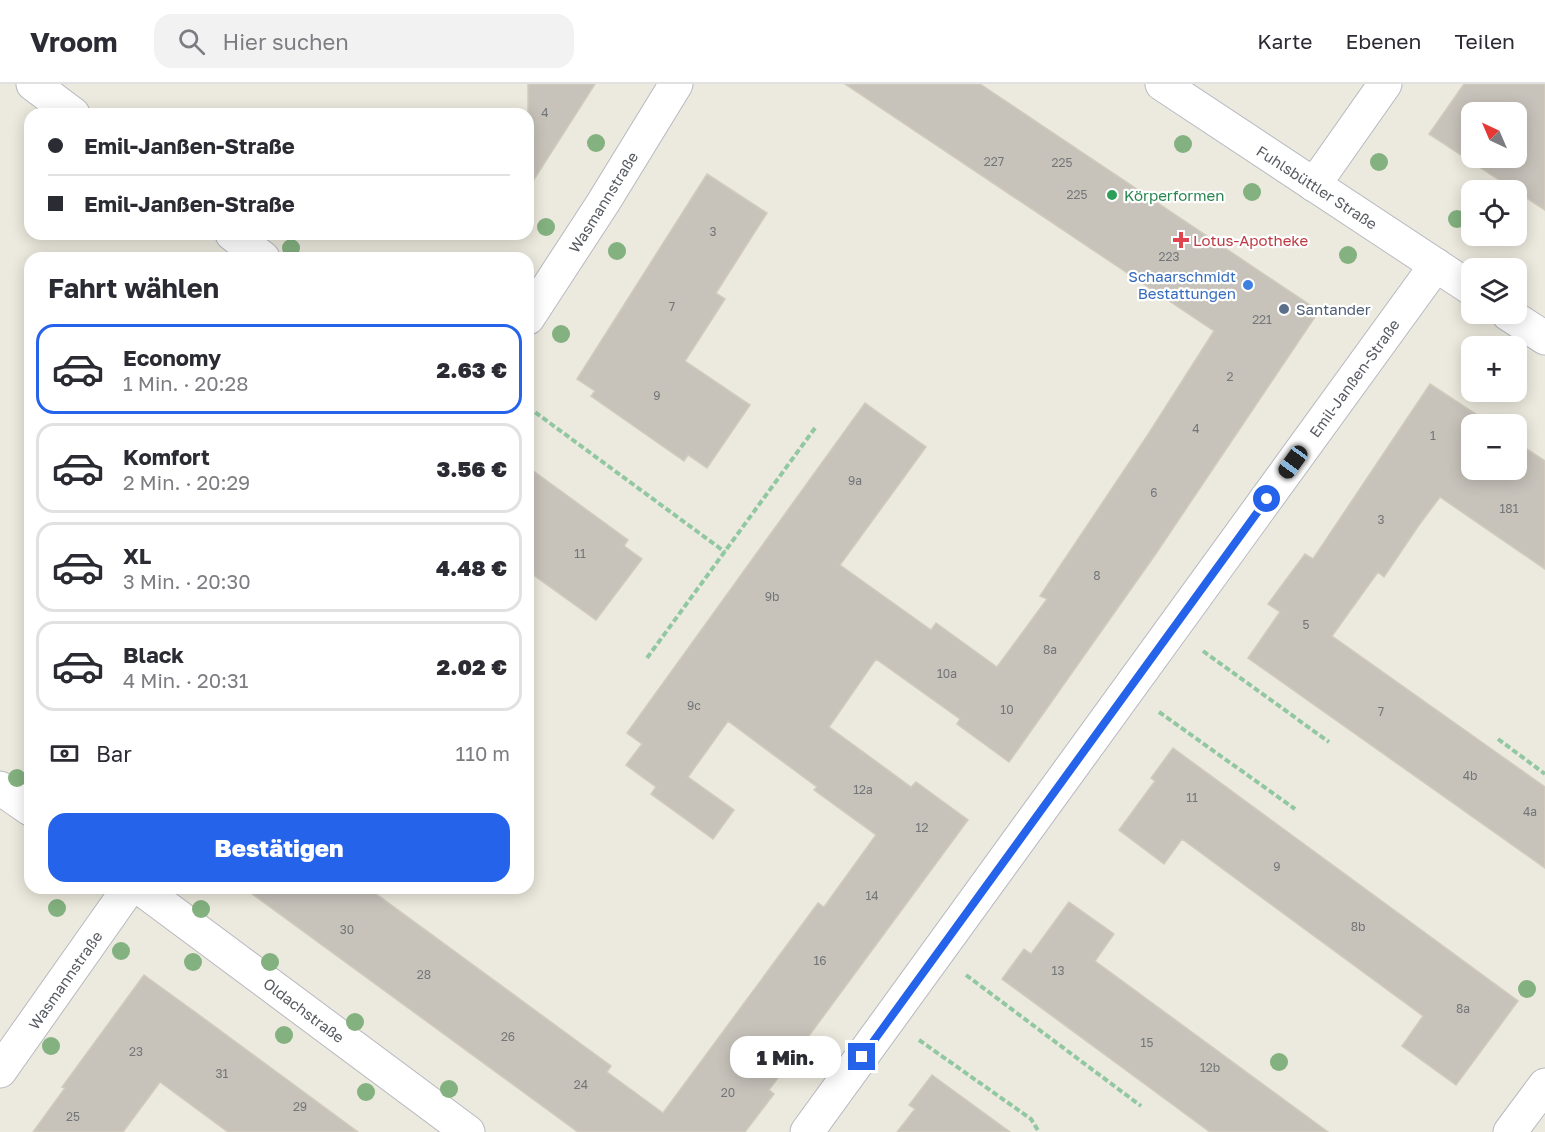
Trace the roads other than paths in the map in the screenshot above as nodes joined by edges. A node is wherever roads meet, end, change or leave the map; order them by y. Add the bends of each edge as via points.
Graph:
1 (33, 84) edge
2 (676, 84) edge
3 (1162, 84) edge
4 (1385, 84) edge
5 (65, 108) edge
6 (1314, 185) junction
7 (240, 240) edge
8 (255, 252) edge
9 (1436, 265) junction
10 (1461, 282) edge
11 (534, 309) edge
12 (1523, 324) edge
13 (1545, 338) edge
14 (0, 788) edge
15 (24, 805) edge
16 (125, 894) edge
17 (148, 894) edge
18 (0, 1071) edge
19 (1545, 1085) edge
20 (468, 1132) edge
21 (807, 1132) edge
22 (1510, 1132) edge

1 - 5 street
2 - 11 street, Wasmannstraße
3 - 6 street, Fuhlsbüttler Straße
4 - 6 street
6 - 9 street, Fuhlsbüttler Straße
7 - 8 street
9 - 10 street, Fuhlsbüttler Straße
9 - 21 street, Emil-Janßen-Straße
12 - 13 street
14 - 15 street
16 - 18 street, Wasmannstraße
17 - 20 street, Oldachstraße
19 - 22 street

